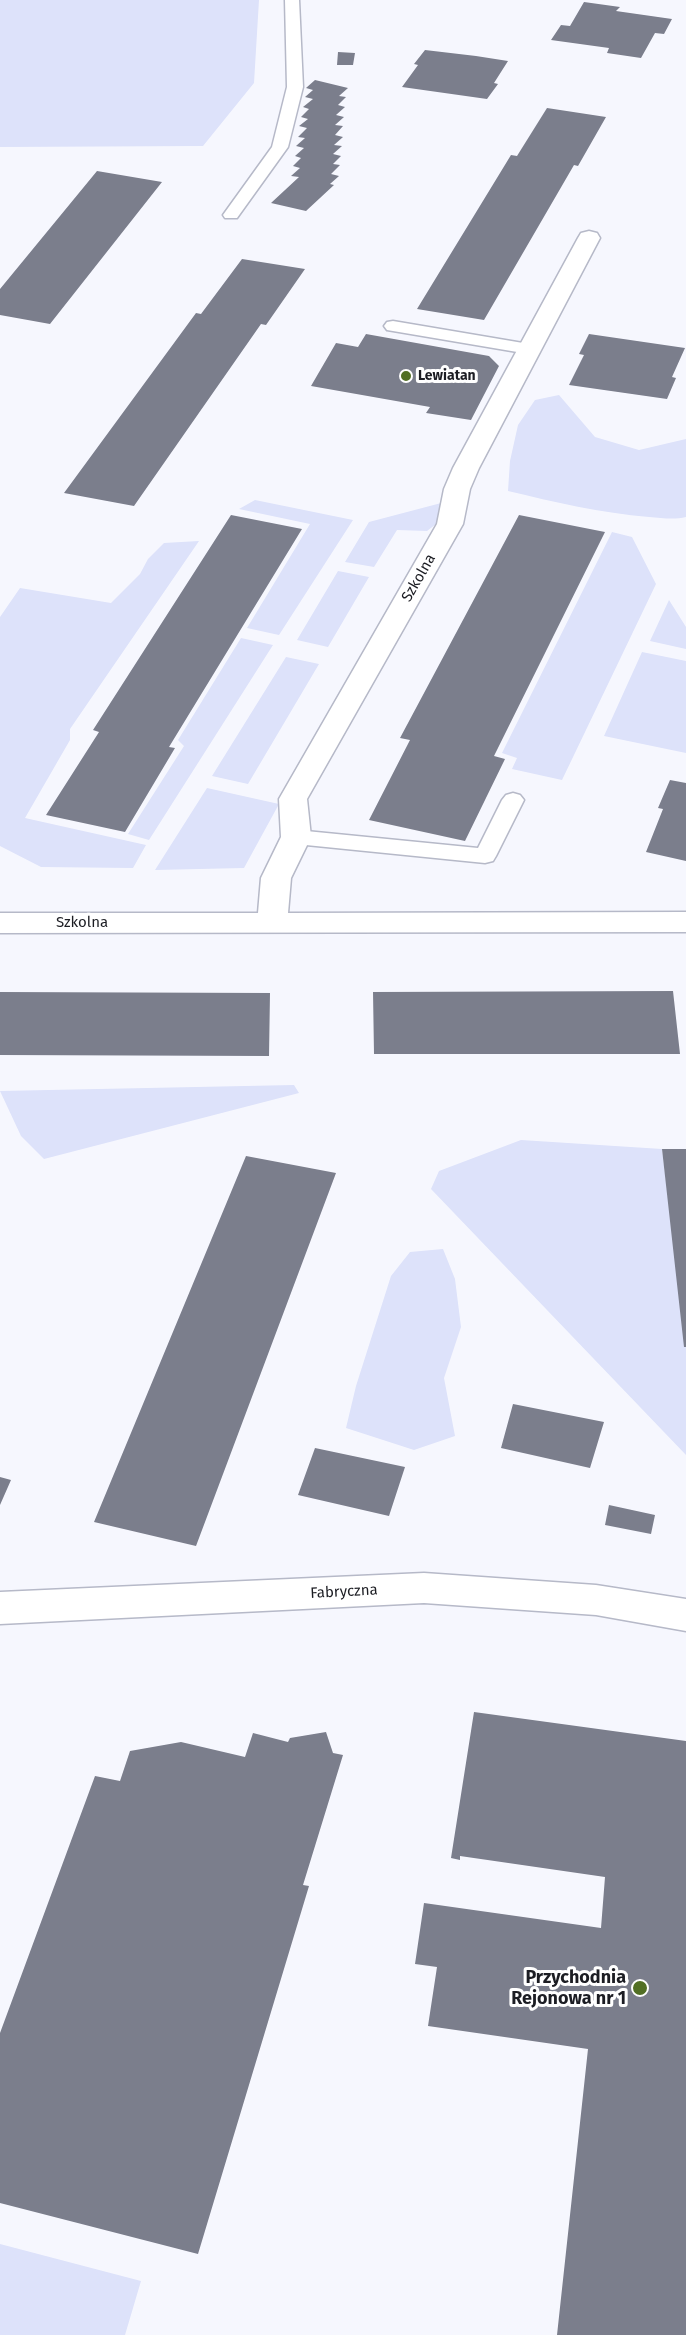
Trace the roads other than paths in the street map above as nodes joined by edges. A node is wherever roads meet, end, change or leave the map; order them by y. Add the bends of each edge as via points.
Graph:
1 (292, 0) edge
2 (231, 215) dead end
3 (589, 238) dead end
4 (393, 326) dead end
5 (529, 350) junction
6 (513, 800) dead end
7 (296, 837) junction
8 (272, 922) junction
9 (686, 922) edge
10 (0, 923) edge
11 (0, 1608) edge
12 (686, 1615) edge

1 - 2 lane via 295,87 280,147
3 - 5 street, Szkolna
4 - 5 lane
5 - 7 street, Szkolna via 466,468 450,524 293,799
6 - 7 lane via 484,856
7 - 8 street via 276,878
8 - 9 street, Szkolna
8 - 10 street, Szkolna
11 - 12 street, Fabryczna via 424,1588 596,1600

